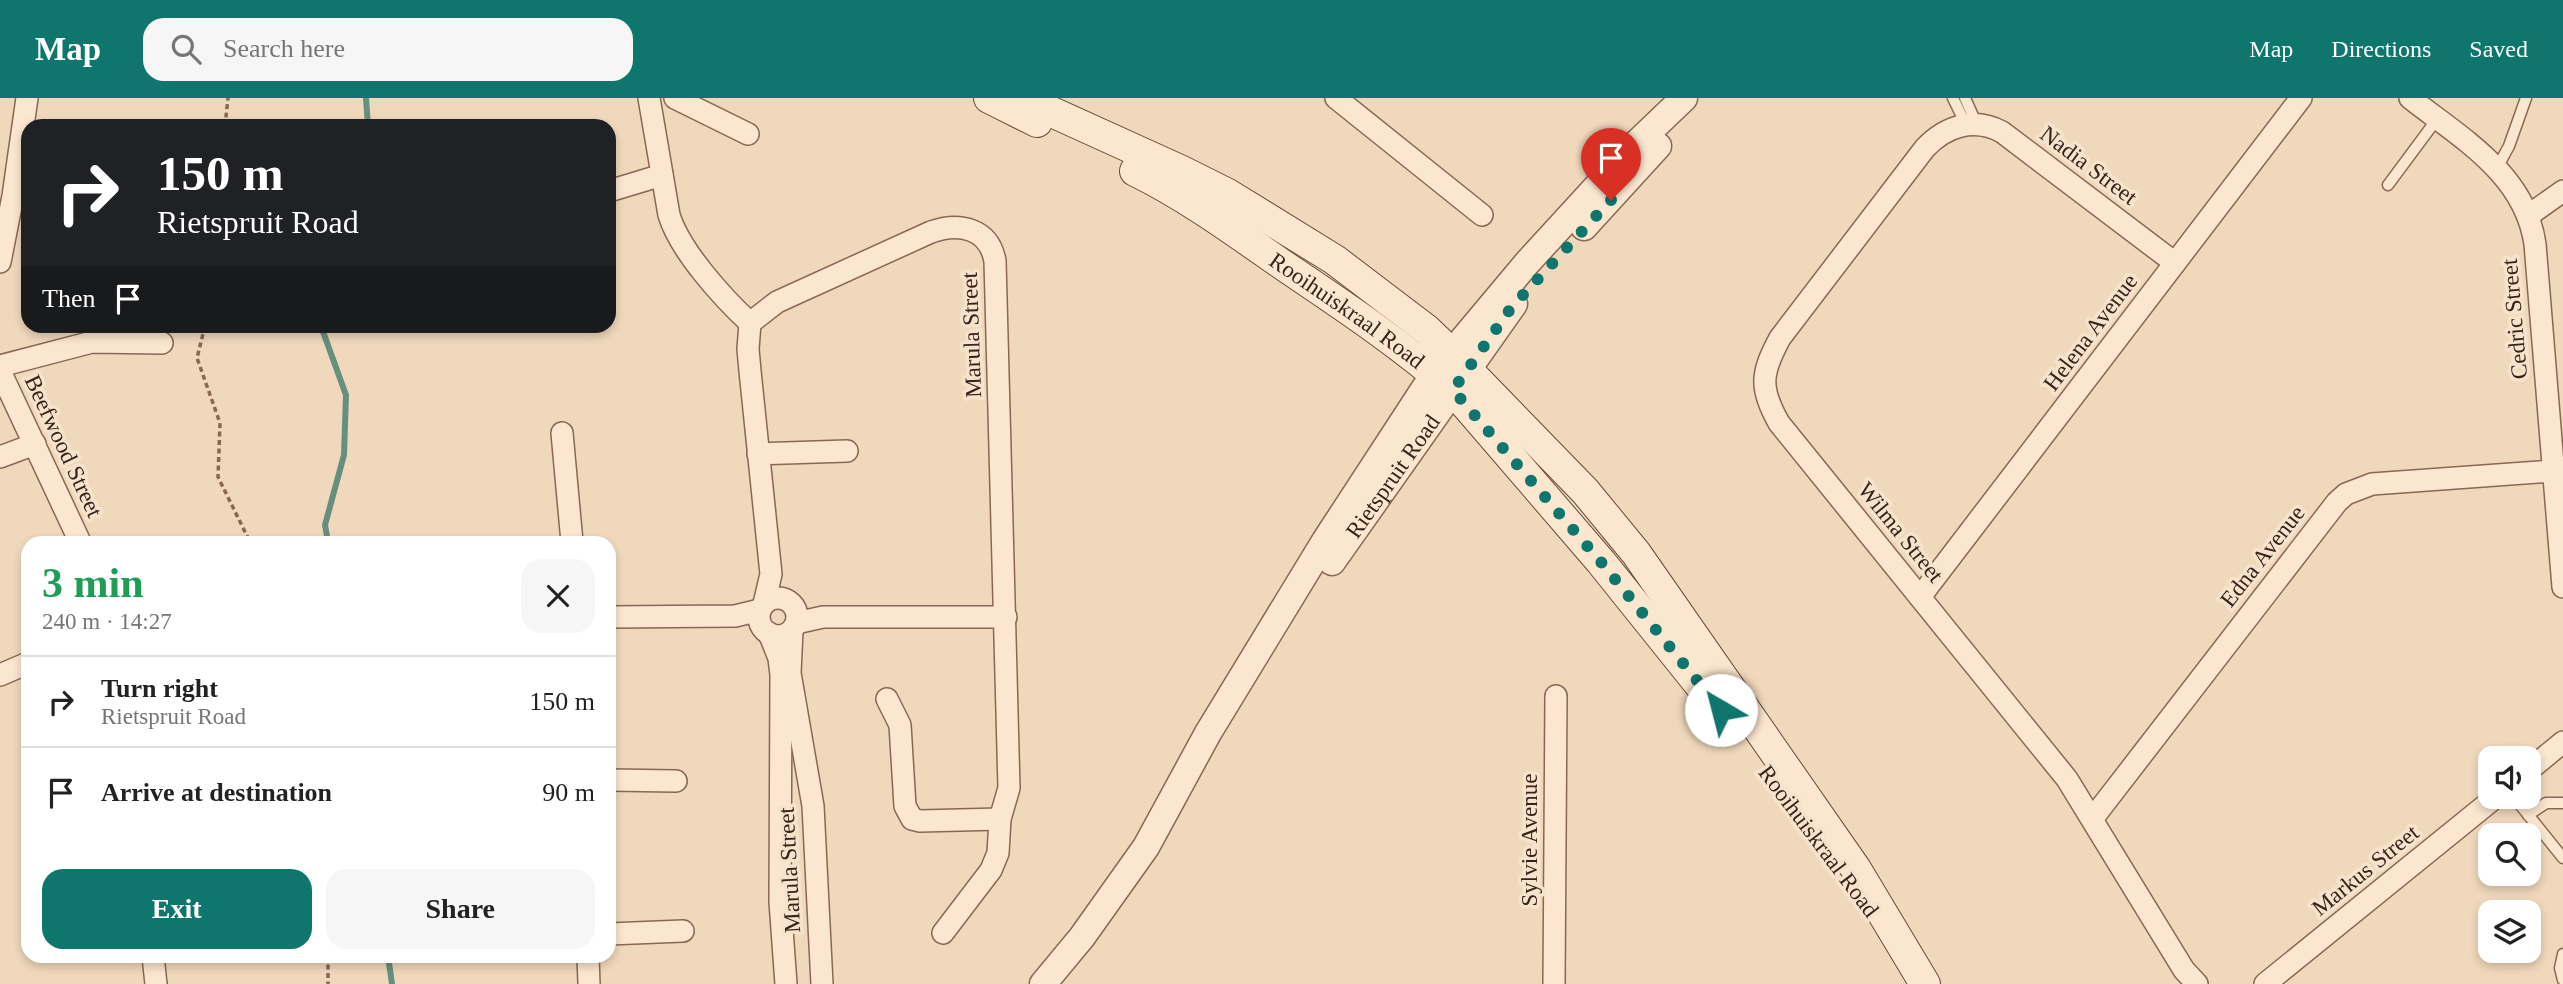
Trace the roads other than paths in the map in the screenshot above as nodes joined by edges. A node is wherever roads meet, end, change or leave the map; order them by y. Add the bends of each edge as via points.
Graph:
1 (27, 98) edge
2 (649, 98) edge
3 (675, 98) edge
4 (989, 98) edge
5 (1021, 98) edge
6 (1336, 98) edge
7 (1684, 98) edge
8 (1698, 98) edge
9 (1952, 98) edge
10 (1965, 98) edge
11 (2301, 98) edge
12 (2410, 98) edge
13 (2526, 98) edge
14 (24, 119) edge
15 (2437, 119) junction
16 (1971, 125) junction
17 (748, 134) dead end
18 (21, 144) edge
19 (2497, 168) junction
20 (662, 175) junction
21 (2388, 186) dead end
22 (616, 189) edge
23 (2563, 191) edge
24 (13, 205) edge
25 (1482, 215) dead end
26 (2529, 215) junction
27 (0, 262) edge
28 (2175, 263) junction
29 (750, 323) junction
30 (162, 343) dead end
31 (0, 369) edge
32 (1451, 372) junction
33 (562, 433) dead end
34 (35, 444) junction
35 (847, 451) dead end
36 (758, 454) junction
37 (0, 457) edge
38 (2553, 471) junction
39 (77, 536) edge
40 (571, 536) edge
41 (2563, 587) edge
42 (1920, 597) junction
43 (777, 616) junction
44 (616, 617) edge
45 (1006, 617) junction
46 (21, 666) edge
47 (0, 675) edge
48 (1556, 696) dead end
49 (887, 699) dead end
50 (2563, 743) edge
51 (2541, 760) edge
52 (616, 780) edge
53 (676, 781) dead end
54 (2563, 803) edge
55 (2481, 809) edge
56 (2522, 809) edge
57 (2528, 816) junction
58 (2093, 818) junction
59 (1000, 819) junction
60 (2563, 859) edge
61 (683, 931) dead end
62 (943, 933) dead end
63 (616, 934) edge
64 (818, 942) junction
65 (781, 944) junction
66 (2563, 954) edge
67 (154, 963) edge
68 (588, 963) edge
69 (2563, 980) edge
70 (156, 984) edge
71 (589, 984) edge
72 (786, 984) edge
73 (822, 984) edge
74 (1043, 984) edge
75 (1554, 984) edge
76 (1926, 984) edge
77 (2197, 984) edge
78 (2265, 984) edge

1 - 14 street
2 - 20 street
3 - 17 street
4 - 32 main road, Rooihuiskraal Road via 1169,188
5 - 32 main road, Rooihuiskraal Road via 1228,194 1335,260 1427,330
6 - 25 street
7 - 32 street, Rietspruit Road via 1527,262
8 - 32 street, Rietspruit Road via 1625,185
9 - 16 lane
10 - 16 lane
11 - 28 street, Helena Avenue
12 - 15 street, Cedric Street
13 - 19 lane
15 - 19 street, Cedric Street
15 - 21 lane
16 - 28 street, Nadia Street via 2003,132
16 - 42 street, Wilma Street via 1940,133 1925,148 1780,338 1765,374 1766,397 1779,423
18 - 24 street
19 - 26 street, Cedric Street
20 - 22 street
20 - 29 street via 673,228
23 - 26 street
24 - 27 street
26 - 38 street, Cedric Street
28 - 42 street, Helena Avenue
29 - 36 street, Marula Street via 748,349
29 - 45 street, Marula Street via 777,302 943,228 968,229 986,241 995,261
30 - 31 street, Beefwood Street via 92,342
31 - 34 street, Beefwood Street
32 - 74 street, Rietspruit Road via 1325,541 1208,733 1146,846
32 - 76 main road, Rooihuiskraal Road via 1688,668 1875,915 1897,937
33 - 40 street
34 - 37 street
34 - 39 street, Beefwood Street
35 - 36 street
36 - 43 street, Marula Street
38 - 41 street, Cedric Street
38 - 58 street, Edna Avenue via 2372,484 2346,494
42 - 58 street, Wilma Street via 2045,749
43 - 44 street
43 - 45 street
43 - 64 street, Marula Street via 813,806
43 - 65 street, Marula Street via 782,675
45 - 59 street, Marula Street via 1009,788
46 - 47 street
48 - 75 street, Sylvie Avenue
49 - 59 street via 900,725 905,806 912,819
50 - 51 street
52 - 53 street
54 - 57 lane via 2546,803
55 - 78 street, Markus Street
56 - 57 lane
57 - 60 lane
58 - 77 street, Wilma Street via 2184,971
59 - 62 street, Marula Street via 998,852 991,870
61 - 63 street
64 - 65 street
64 - 73 street, Marula Street
65 - 72 street, Marula Street
66 - 69 lane
67 - 70 street
68 - 71 street

